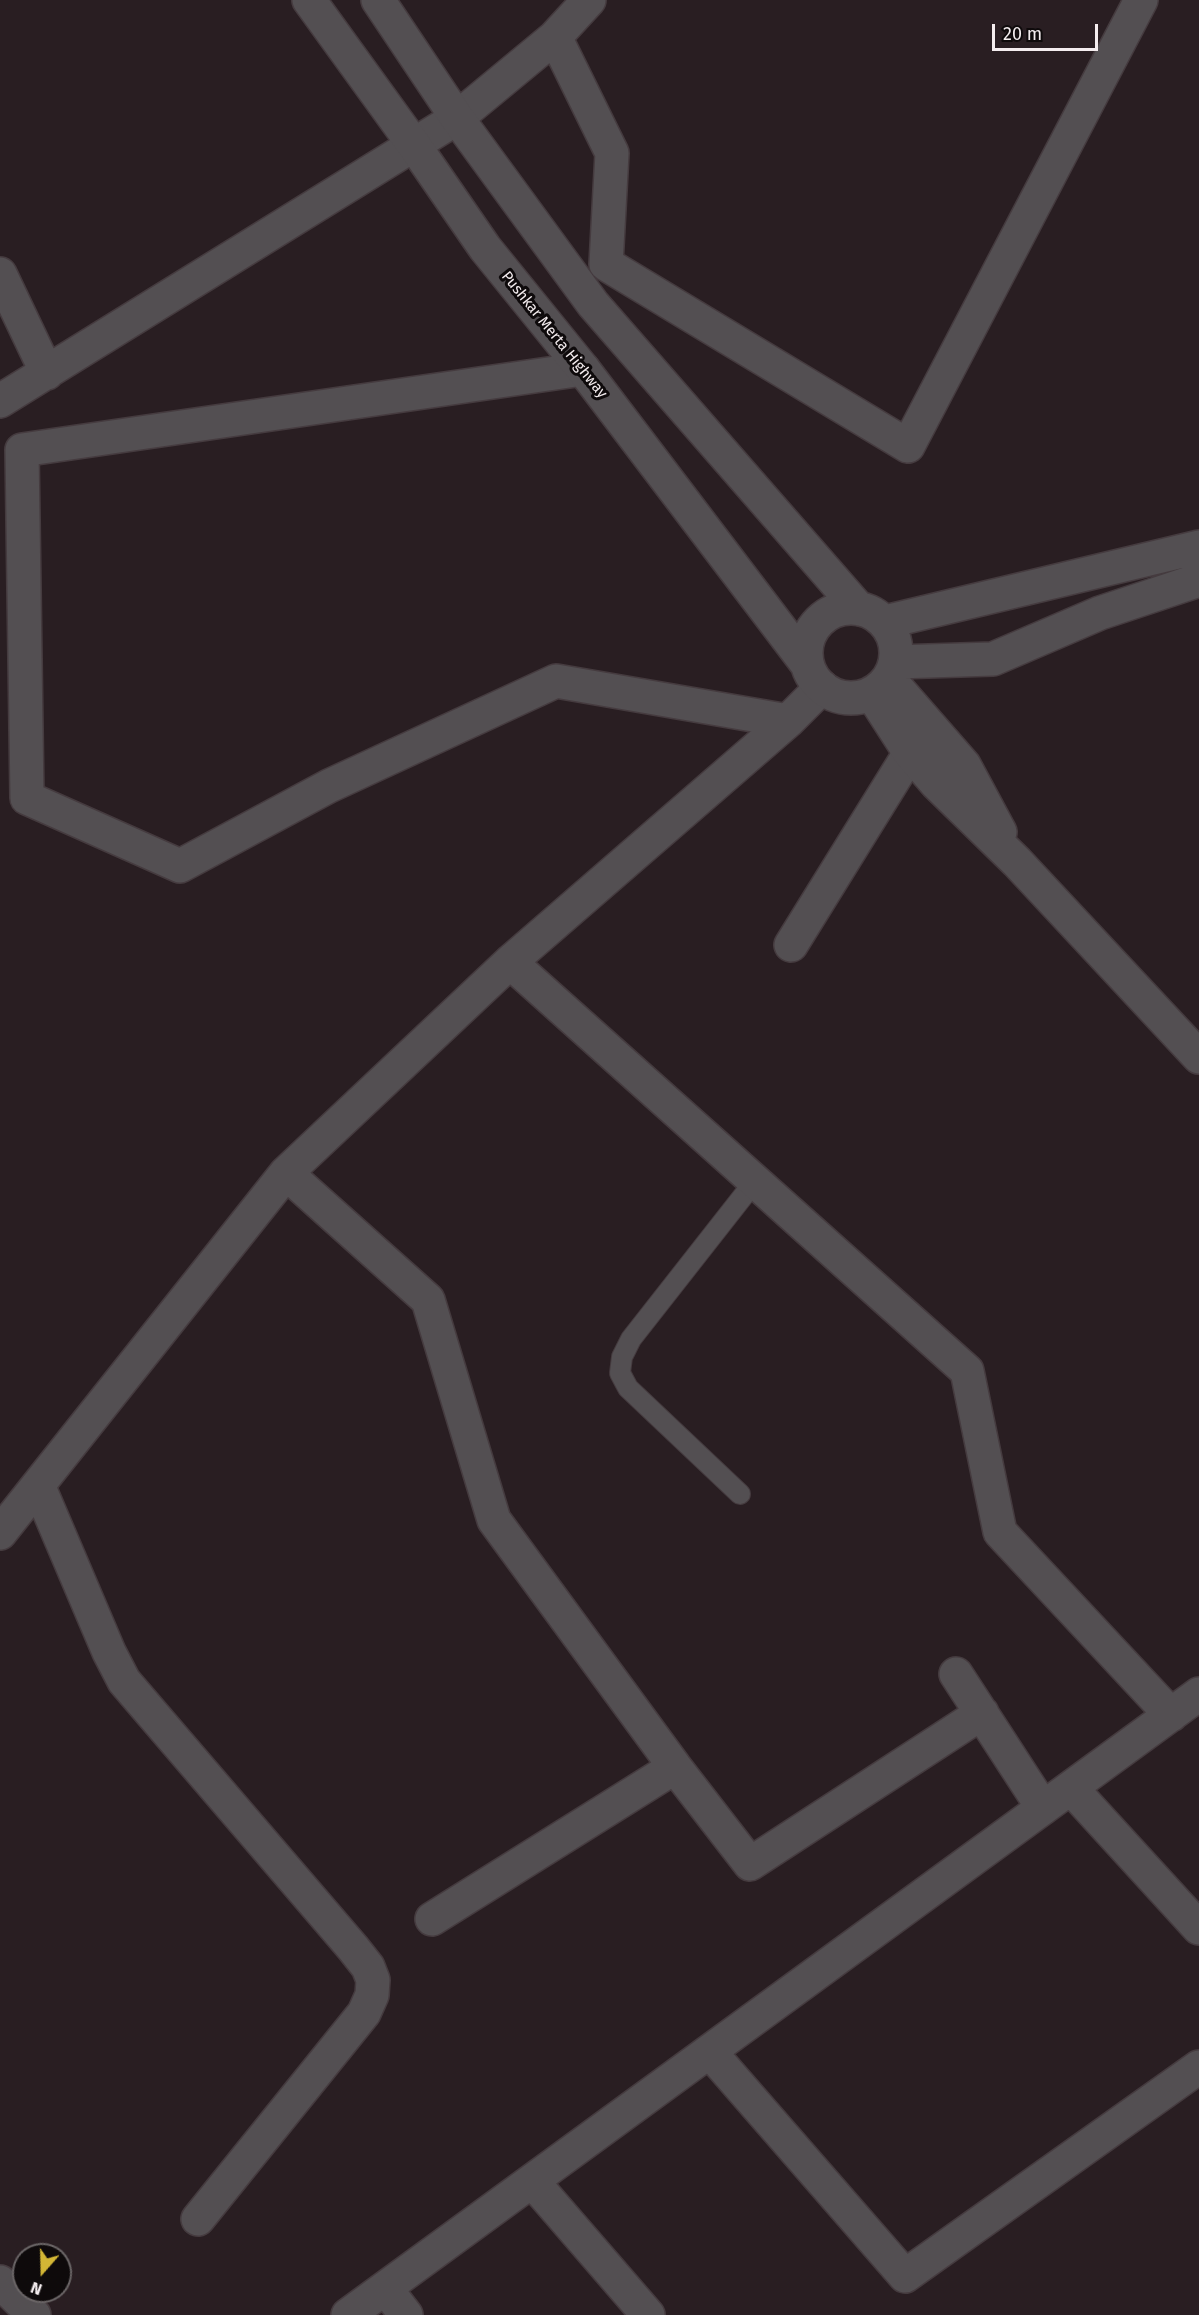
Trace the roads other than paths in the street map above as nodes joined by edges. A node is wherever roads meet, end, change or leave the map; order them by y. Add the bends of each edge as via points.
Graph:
1 (309, 0) edge
2 (378, 0) edge
3 (589, 0) edge
4 (1141, 0) edge
5 (555, 38) junction
6 (457, 118) junction
7 (414, 145) junction
8 (0, 274) edge
9 (583, 369) junction
10 (47, 373) junction
11 (0, 401) edge
12 (1199, 547) edge
13 (1199, 580) edge
14 (872, 616) junction
15 (814, 676) junction
16 (886, 678) junction
17 (788, 722) junction
18 (910, 753) junction
19 (1017, 862) junction
20 (791, 945) dead end
21 (510, 962) junction
22 (1199, 1057) edge
23 (286, 1173) junction
24 (755, 1181) junction
25 (38, 1485) junction
26 (740, 1494) dead end
27 (0, 1533) edge
28 (956, 1674) dead end
29 (1199, 1694) edge
30 (982, 1713) junction
31 (1171, 1715) junction
32 (675, 1767) junction
33 (1071, 1788) junction
34 (1043, 1808) junction
35 (432, 1919) dead end
36 (1199, 1928) edge
37 (710, 2052) junction
38 (1199, 2067) edge
39 (533, 2182) junction
40 (198, 2219) dead end
41 (0, 2282) edge
42 (386, 2289) junction
43 (27, 2313) edge
44 (348, 2315) edge
45 (406, 2315) edge
46 (648, 2315) edge

1 - 7 street, Pushkar Merta Highway
2 - 6 street
3 - 5 street
4 - 5 street via 908,446 606,264 612,153
5 - 6 street
6 - 7 street
6 - 14 street via 593,304
7 - 9 street, Pushkar Merta Highway via 485,249
7 - 10 street
8 - 10 street
9 - 15 street, Pushkar Merta Highway
9 - 17 street via 22,450 27,798 180,866 329,786 556,681
10 - 11 street
12 - 14 street
13 - 16 street via 1100,613 993,659
14 - 15 street via 844,608 818,622 809,635 806,650
14 - 16 street via 893,634 897,648
15 - 16 street via 833,694 846,698
15 - 17 street
16 - 18 street
16 - 19 street via 964,765
17 - 21 street
18 - 19 street
18 - 20 street
19 - 22 street
21 - 23 street
21 - 24 street
23 - 25 street
23 - 32 street via 428,1300 494,1520
24 - 26 lane via 631,1339 622,1357 620,1373 628,1388
24 - 31 street via 967,1371 1000,1532
25 - 27 street
25 - 40 street via 124,1681 353,1948 368,1967 372,1980 372,1995 364,2013
28 - 30 street
29 - 31 street
30 - 32 street via 750,1864
30 - 34 street
31 - 33 street
32 - 35 street
33 - 34 street
33 - 36 street
34 - 37 street
37 - 38 street via 905,2276
37 - 39 street
39 - 42 street
39 - 46 street
41 - 43 street
42 - 44 street
42 - 45 street

